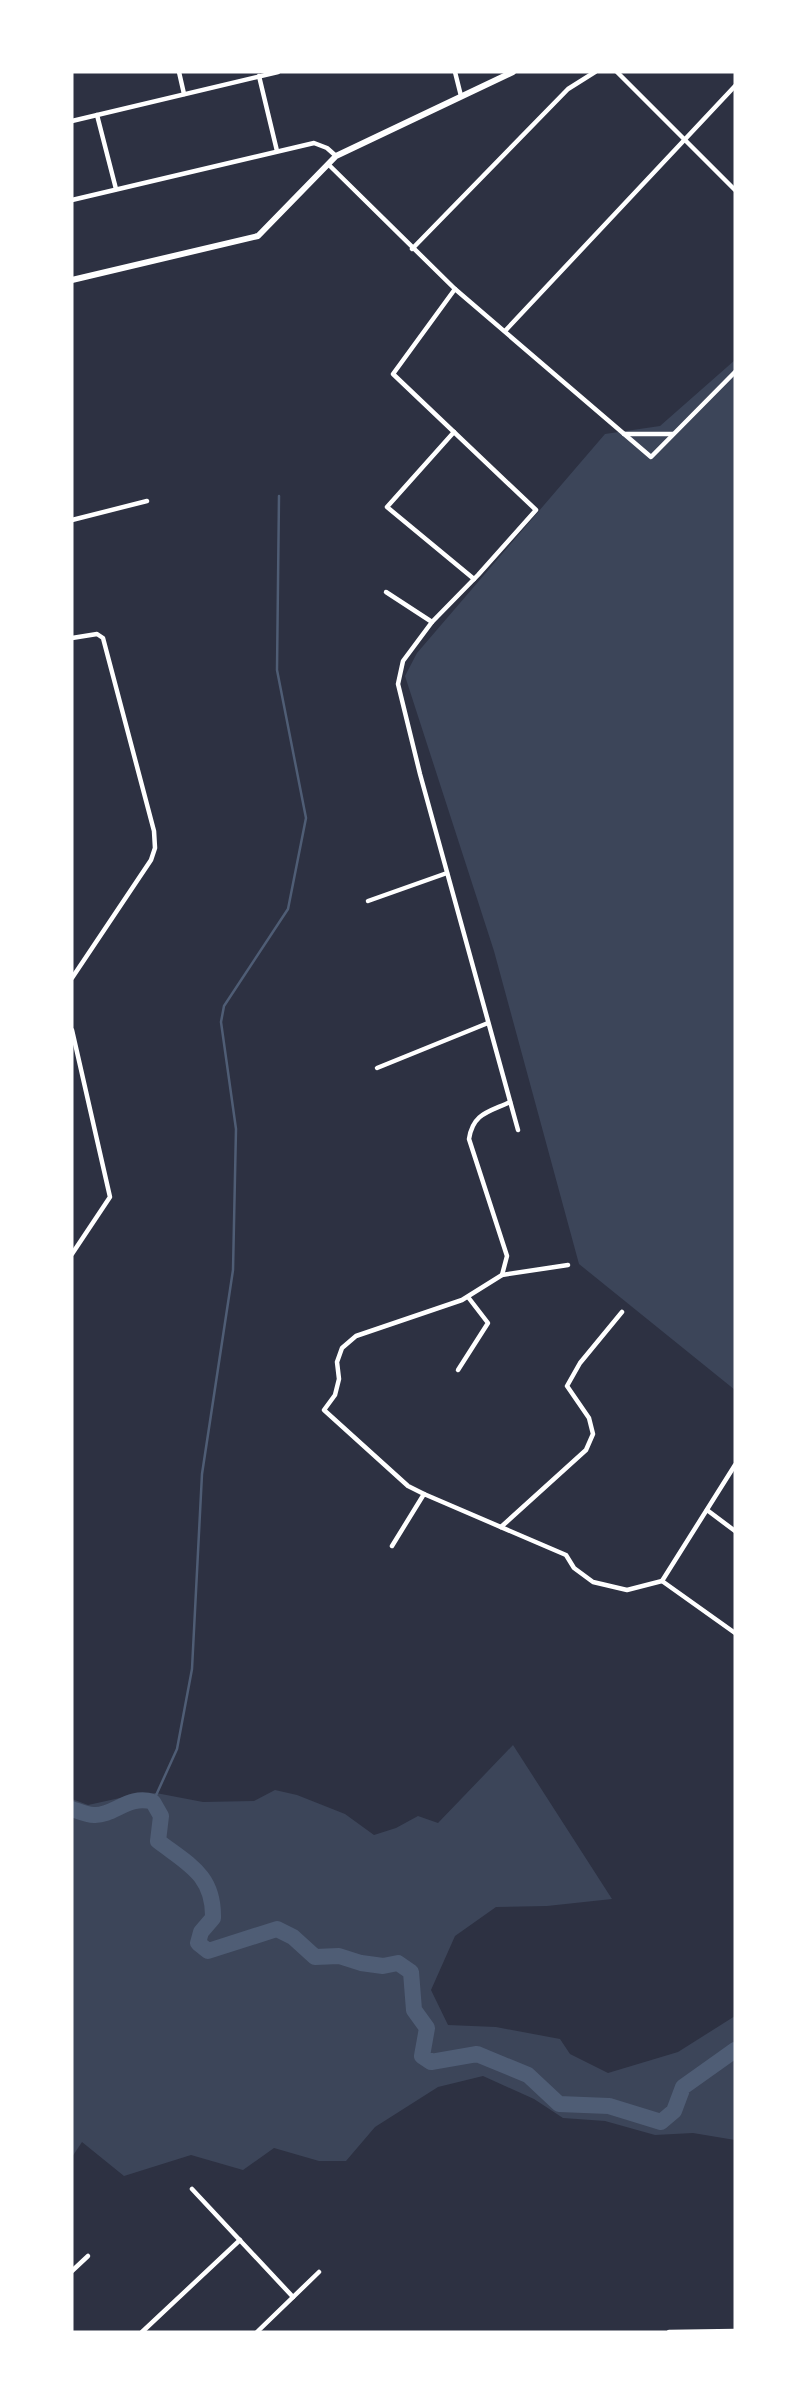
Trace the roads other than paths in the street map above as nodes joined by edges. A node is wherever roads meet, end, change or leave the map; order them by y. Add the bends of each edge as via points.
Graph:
1 (179, 72) edge
2 (278, 72) edge
3 (455, 72) edge
4 (513, 72) edge
5 (595, 72) edge
6 (617, 72) edge
7 (259, 76) junction
8 (735, 86) edge
9 (184, 94) junction
10 (461, 96) junction
11 (97, 115) junction
12 (72, 121) edge
13 (685, 141) junction
14 (277, 151) junction
15 (336, 156) junction
16 (328, 164) junction
17 (116, 189) junction
18 (735, 190) edge
19 (72, 200) edge
20 (412, 249) junction
21 (72, 280) edge
22 (455, 289) junction
23 (505, 331) junction
24 (735, 372) edge
25 (454, 432) junction
26 (623, 433) junction
27 (673, 434) junction
28 (147, 501) dead end
29 (72, 520) edge
30 (474, 579) junction
31 (386, 592) dead end
32 (432, 622) junction
33 (72, 638) edge
34 (447, 873) junction
35 (368, 901) dead end
36 (72, 978) edge
37 (488, 1023) junction
38 (72, 1030) edge
39 (377, 1068) dead end
40 (510, 1102) junction
41 (518, 1130) dead end
42 (72, 1254) edge
43 (568, 1265) dead end
44 (502, 1275) junction
45 (468, 1297) junction
46 (622, 1312) dead end
47 (458, 1370) dead end
48 (735, 1465) edge
49 (424, 1494) junction
50 (707, 1510) junction
51 (501, 1527) junction
52 (735, 1531) edge
53 (393, 1546) dead end
54 (662, 1581) junction
55 (735, 1633) edge
56 (192, 2189) dead end
57 (240, 2240) junction
58 (88, 2256) dead end
59 (72, 2271) edge
60 (319, 2272) dead end
61 (293, 2297) junction
62 (735, 2331) edge
63 (142, 2332) edge
64 (257, 2332) edge
65 (670, 2332) edge

1 - 9 street
2 - 7 street
3 - 10 street
4 - 10 street
5 - 20 street via 568,89
6 - 13 street
7 - 9 street
7 - 14 street
8 - 13 street
9 - 11 street
10 - 15 street
11 - 12 street
11 - 17 street
13 - 18 street
13 - 23 street
14 - 15 street via 314,143
14 - 17 street
15 - 16 street
16 - 20 street
16 - 21 street via 258,236
17 - 19 street
20 - 22 street
22 - 23 street
22 - 25 street via 393,374
23 - 26 street
24 - 27 street
25 - 30 street via 536,510
25 - 30 street via 387,507
26 - 27 street
26 - 27 street via 651,457
28 - 29 street
30 - 32 street
31 - 32 street
32 - 34 street via 403,660 398,684
33 - 36 street via 97,634 103,638 155,848
34 - 35 street
34 - 37 street
37 - 39 street
37 - 40 street
38 - 42 street via 110,1197
40 - 41 street
40 - 44 street via 478,1117 469,1139 506,1256
43 - 44 street
44 - 45 street
45 - 47 street via 488,1323
45 - 49 street via 356,1336 342,1348 335,1395 324,1410 408,1486
46 - 51 street via 567,1386 589,1418 593,1434 586,1450
48 - 50 street
49 - 51 street
49 - 53 street
50 - 52 street
50 - 54 street
51 - 54 street via 566,1555 574,1568 593,1582 627,1590
54 - 55 street
56 - 57 street
57 - 61 street
57 - 63 street
58 - 59 street
60 - 61 street
61 - 64 street
62 - 65 street

